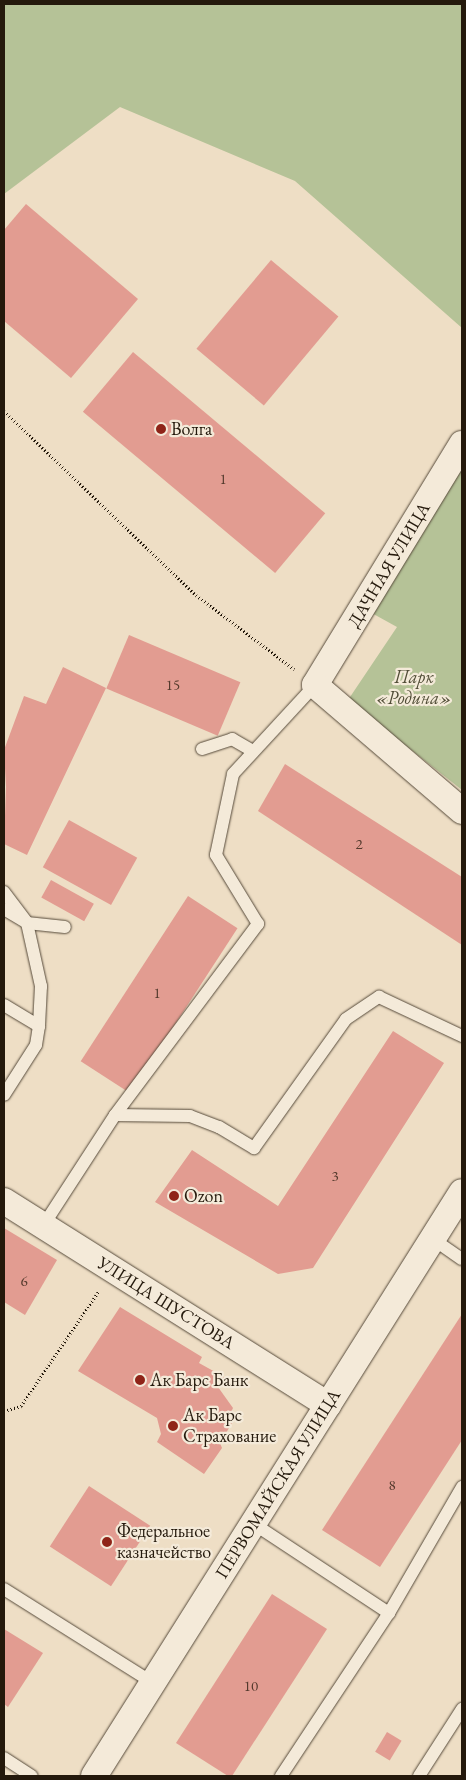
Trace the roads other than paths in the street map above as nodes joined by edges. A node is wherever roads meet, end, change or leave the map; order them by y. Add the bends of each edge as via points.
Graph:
1 (462, 444) edge
2 (315, 685) junction
3 (202, 749) dead end
4 (253, 752) junction
5 (462, 811) edge
6 (4, 892) edge
7 (4, 909) edge
8 (27, 923) junction
9 (65, 927) dead end
10 (4, 1005) edge
11 (39, 1026) junction
12 (462, 1036) edge
13 (4, 1095) edge
14 (115, 1115) junction
15 (4, 1201) edge
16 (460, 1202) edge
17 (43, 1226) junction
18 (433, 1239) junction
19 (462, 1259) edge
20 (328, 1405) junction
21 (462, 1487) edge
22 (254, 1524) junction
23 (4, 1589) edge
24 (389, 1613) junction
25 (153, 1683) junction
26 (462, 1709) edge
27 (4, 1758) edge
28 (32, 1776) edge
29 (94, 1776) edge
30 (281, 1776) edge
31 (418, 1776) edge

1 - 2 street, ДАЧНАЯ УЛИЦА
2 - 4 lane
2 - 5 street
3 - 4 lane via 232,739
4 - 14 lane via 232,774 216,854 258,924
6 - 8 lane
7 - 8 lane
8 - 9 lane
8 - 11 lane via 41,986
10 - 11 lane
11 - 13 lane via 36,1045
12 - 14 lane via 379,997 346,1019 254,1148 219,1127 190,1116
14 - 17 lane
15 - 17 street, УЛИЦА ШУСТОВА
16 - 18 street, ПЕРВОМАЙСКАЯ УЛИЦА
17 - 20 street, УЛИЦА ШУСТОВА
18 - 19 lane
18 - 20 street, ПЕРВОМАЙСКАЯ УЛИЦА
20 - 22 street, ПЕРВОМАЙСКАЯ УЛИЦА
21 - 24 lane
22 - 24 lane
22 - 25 street, ПЕРВОМАЙСКАЯ УЛИЦА
23 - 25 lane
24 - 30 lane
25 - 29 street, ПЕРВОМАЙСКАЯ УЛИЦА
26 - 31 lane
27 - 28 lane

